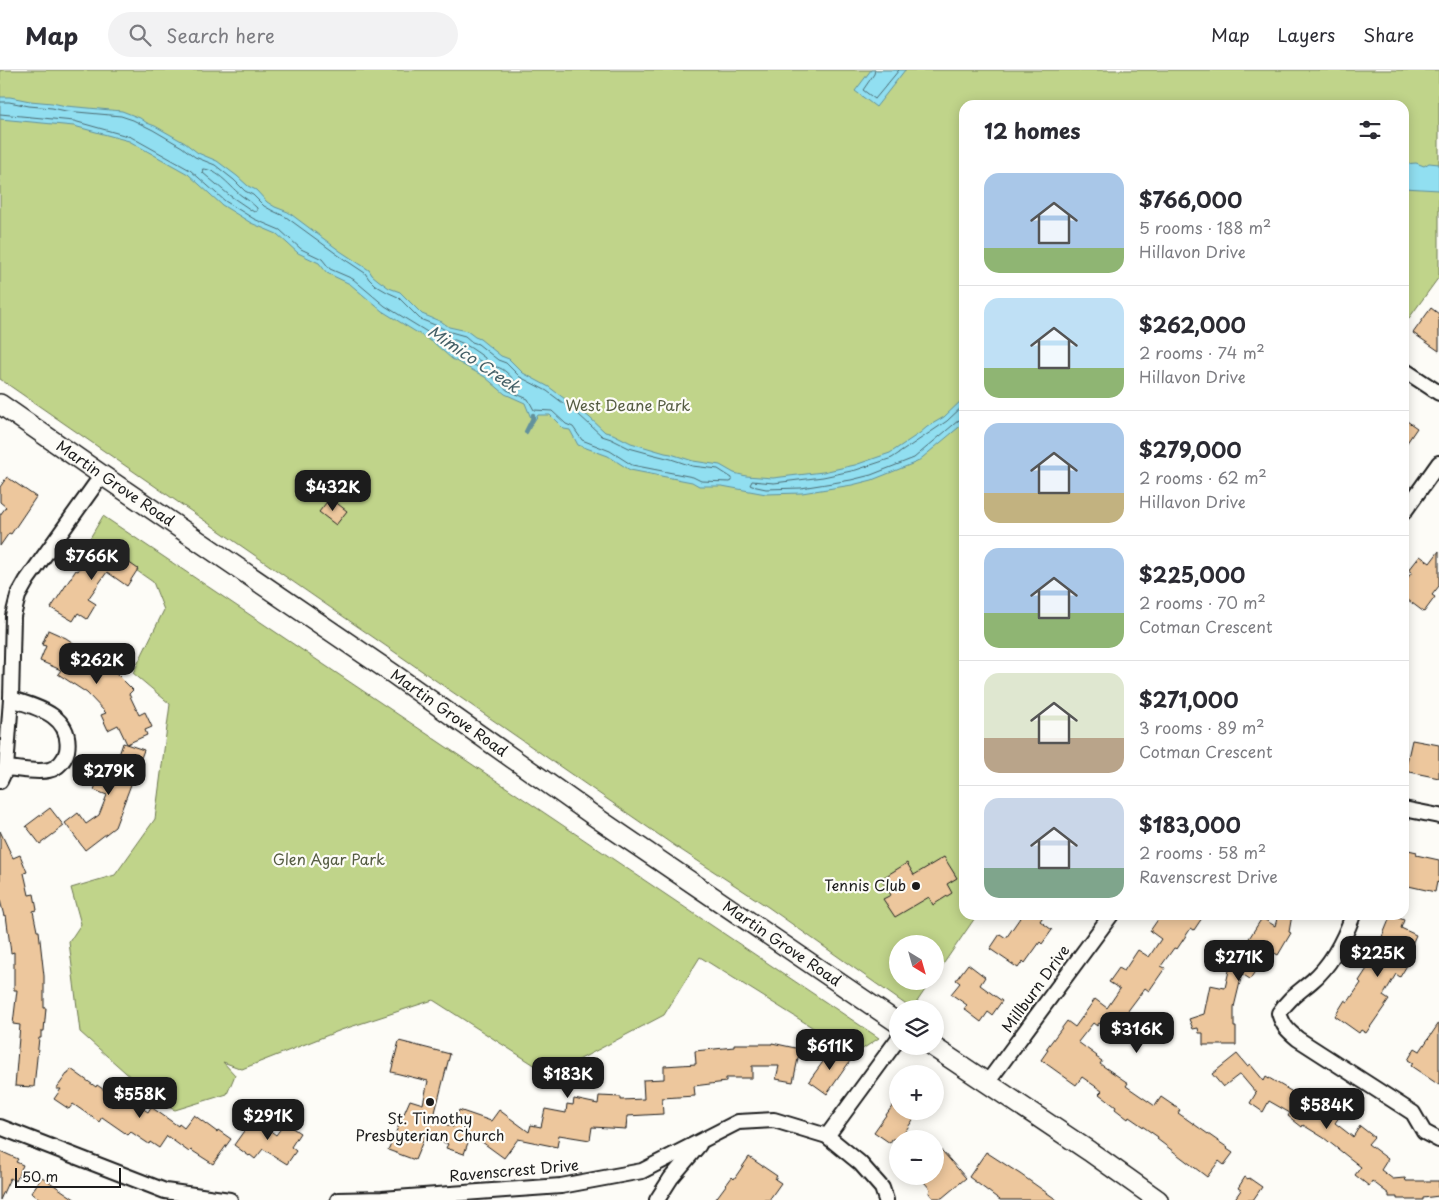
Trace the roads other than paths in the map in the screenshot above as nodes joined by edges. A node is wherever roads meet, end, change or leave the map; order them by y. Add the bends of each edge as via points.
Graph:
1 (1409, 373) edge
2 (1439, 393) edge
3 (0, 404) edge
4 (1439, 463) edge
5 (102, 475) junction
6 (1409, 505) edge
7 (11, 699) junction
8 (3, 774) edge
9 (1409, 810) edge
10 (1439, 816) edge
11 (1106, 920) edge
12 (1351, 920) edge
13 (889, 1017) edge
14 (889, 1052) edge
15 (944, 1054) edge
16 (987, 1083) junction
17 (0, 1127) edge
18 (827, 1136) junction
19 (702, 1140) junction
20 (1439, 1140) edge
21 (162, 1196) edge
22 (381, 1199) edge
23 (230, 1200) edge
24 (338, 1200) edge
25 (656, 1200) edge
26 (886, 1200) edge
27 (1158, 1200) edge

1 - 2 street
3 - 5 main road, Martin Grove Road
4 - 6 street
5 - 7 street via 18,596 13,616
5 - 13 main road, Martin Grove Road
7 - 8 street
7 - 8 street via 57,719 68,735 67,754 63,762 50,770
9 - 10 street
11 - 16 street, Millburn Drive
12 - 20 street via 1336,950 1313,980 1298,991 1279,1013 1281,1019 1286,1029 1298,1038 1413,1113 1424,1132
14 - 18 street
15 - 16 main road
16 - 27 main road
17 - 21 street
18 - 19 street, Ravenscrest Drive via 774,1120 738,1122
18 - 26 street via 860,1163 882,1188
19 - 22 street, Ravenscrest Drive via 642,1171 570,1184
19 - 25 street
21 - 23 street
22 - 24 street, Ravenscrest Drive

